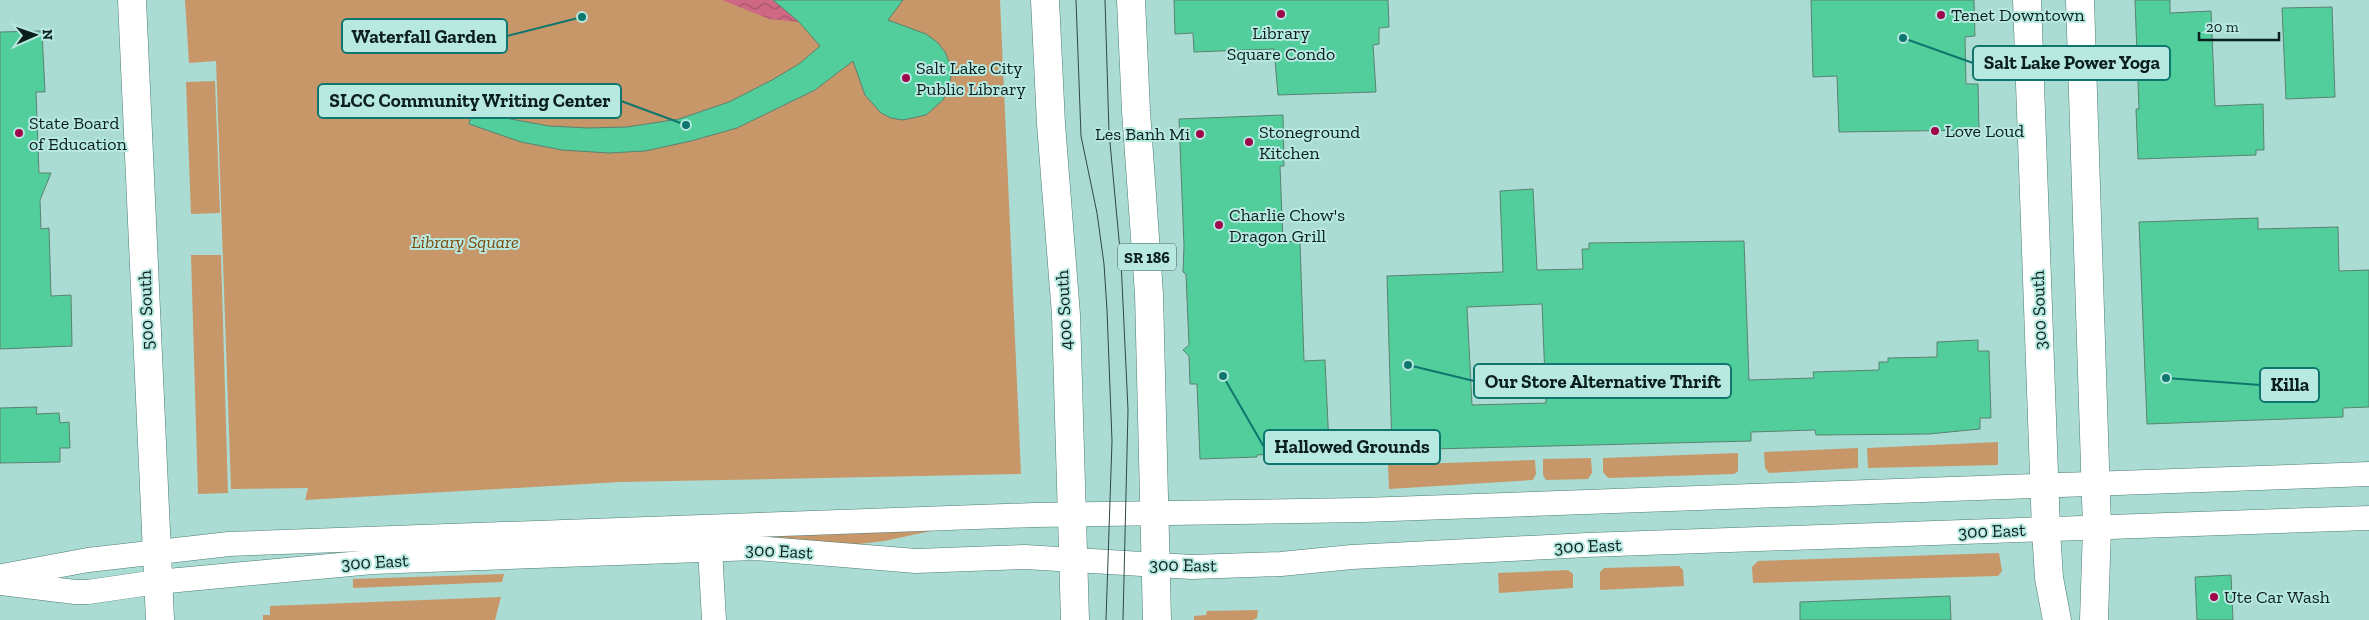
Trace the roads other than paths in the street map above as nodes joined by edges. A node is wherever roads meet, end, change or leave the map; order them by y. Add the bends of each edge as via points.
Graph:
1 (132, 0) edge
2 (1045, 0) edge
3 (1131, 0) edge
4 (2027, 0) edge
5 (2080, 0) edge
6 (2369, 474) edge
7 (2096, 484) junction
8 (2045, 486) junction
9 (1154, 514) junction
10 (1070, 515) junction
11 (2369, 518) edge
12 (2097, 528) junction
13 (2046, 530) junction
14 (710, 550) junction
15 (156, 551) junction
16 (1072, 560) junction
17 (1155, 565) junction
18 (0, 576) edge
19 (157, 582) junction
20 (0, 583) edge
21 (160, 620) edge
22 (714, 620) edge
23 (1075, 620) edge
24 (1157, 620) edge
25 (2057, 620) edge
26 (2094, 620) edge

1 - 15 main road, 500 South
2 - 10 main road, 400 South via 1066,315
3 - 9 main road, SR 186 via 1150,294
4 - 8 main road, 300 South
5 - 7 main road
6 - 7 street, 300 East
7 - 8 street, 300 East
7 - 12 main road
8 - 9 street, 300 East via 1363,510
8 - 13 main road, 300 South
9 - 10 street, 300 East
9 - 17 main road, SR 186
10 - 15 street, 300 East via 229,544
10 - 16 main road, 400 South
11 - 12 street, 300 East
12 - 13 street, 300 East
12 - 26 main road
13 - 17 street, 300 East via 1586,545 1352,557 1281,564
13 - 25 main road, 300 South
14 - 16 street, 300 East via 783,549 916,561 1025,557
14 - 19 street, 300 East via 372,562
14 - 22 street
15 - 18 street, 300 East
15 - 19 main road, 500 South
16 - 17 street, 300 East
16 - 23 main road, 400 South
17 - 24 main road, SR 186
19 - 20 street, 300 East via 75,592
19 - 21 main road, 500 South

